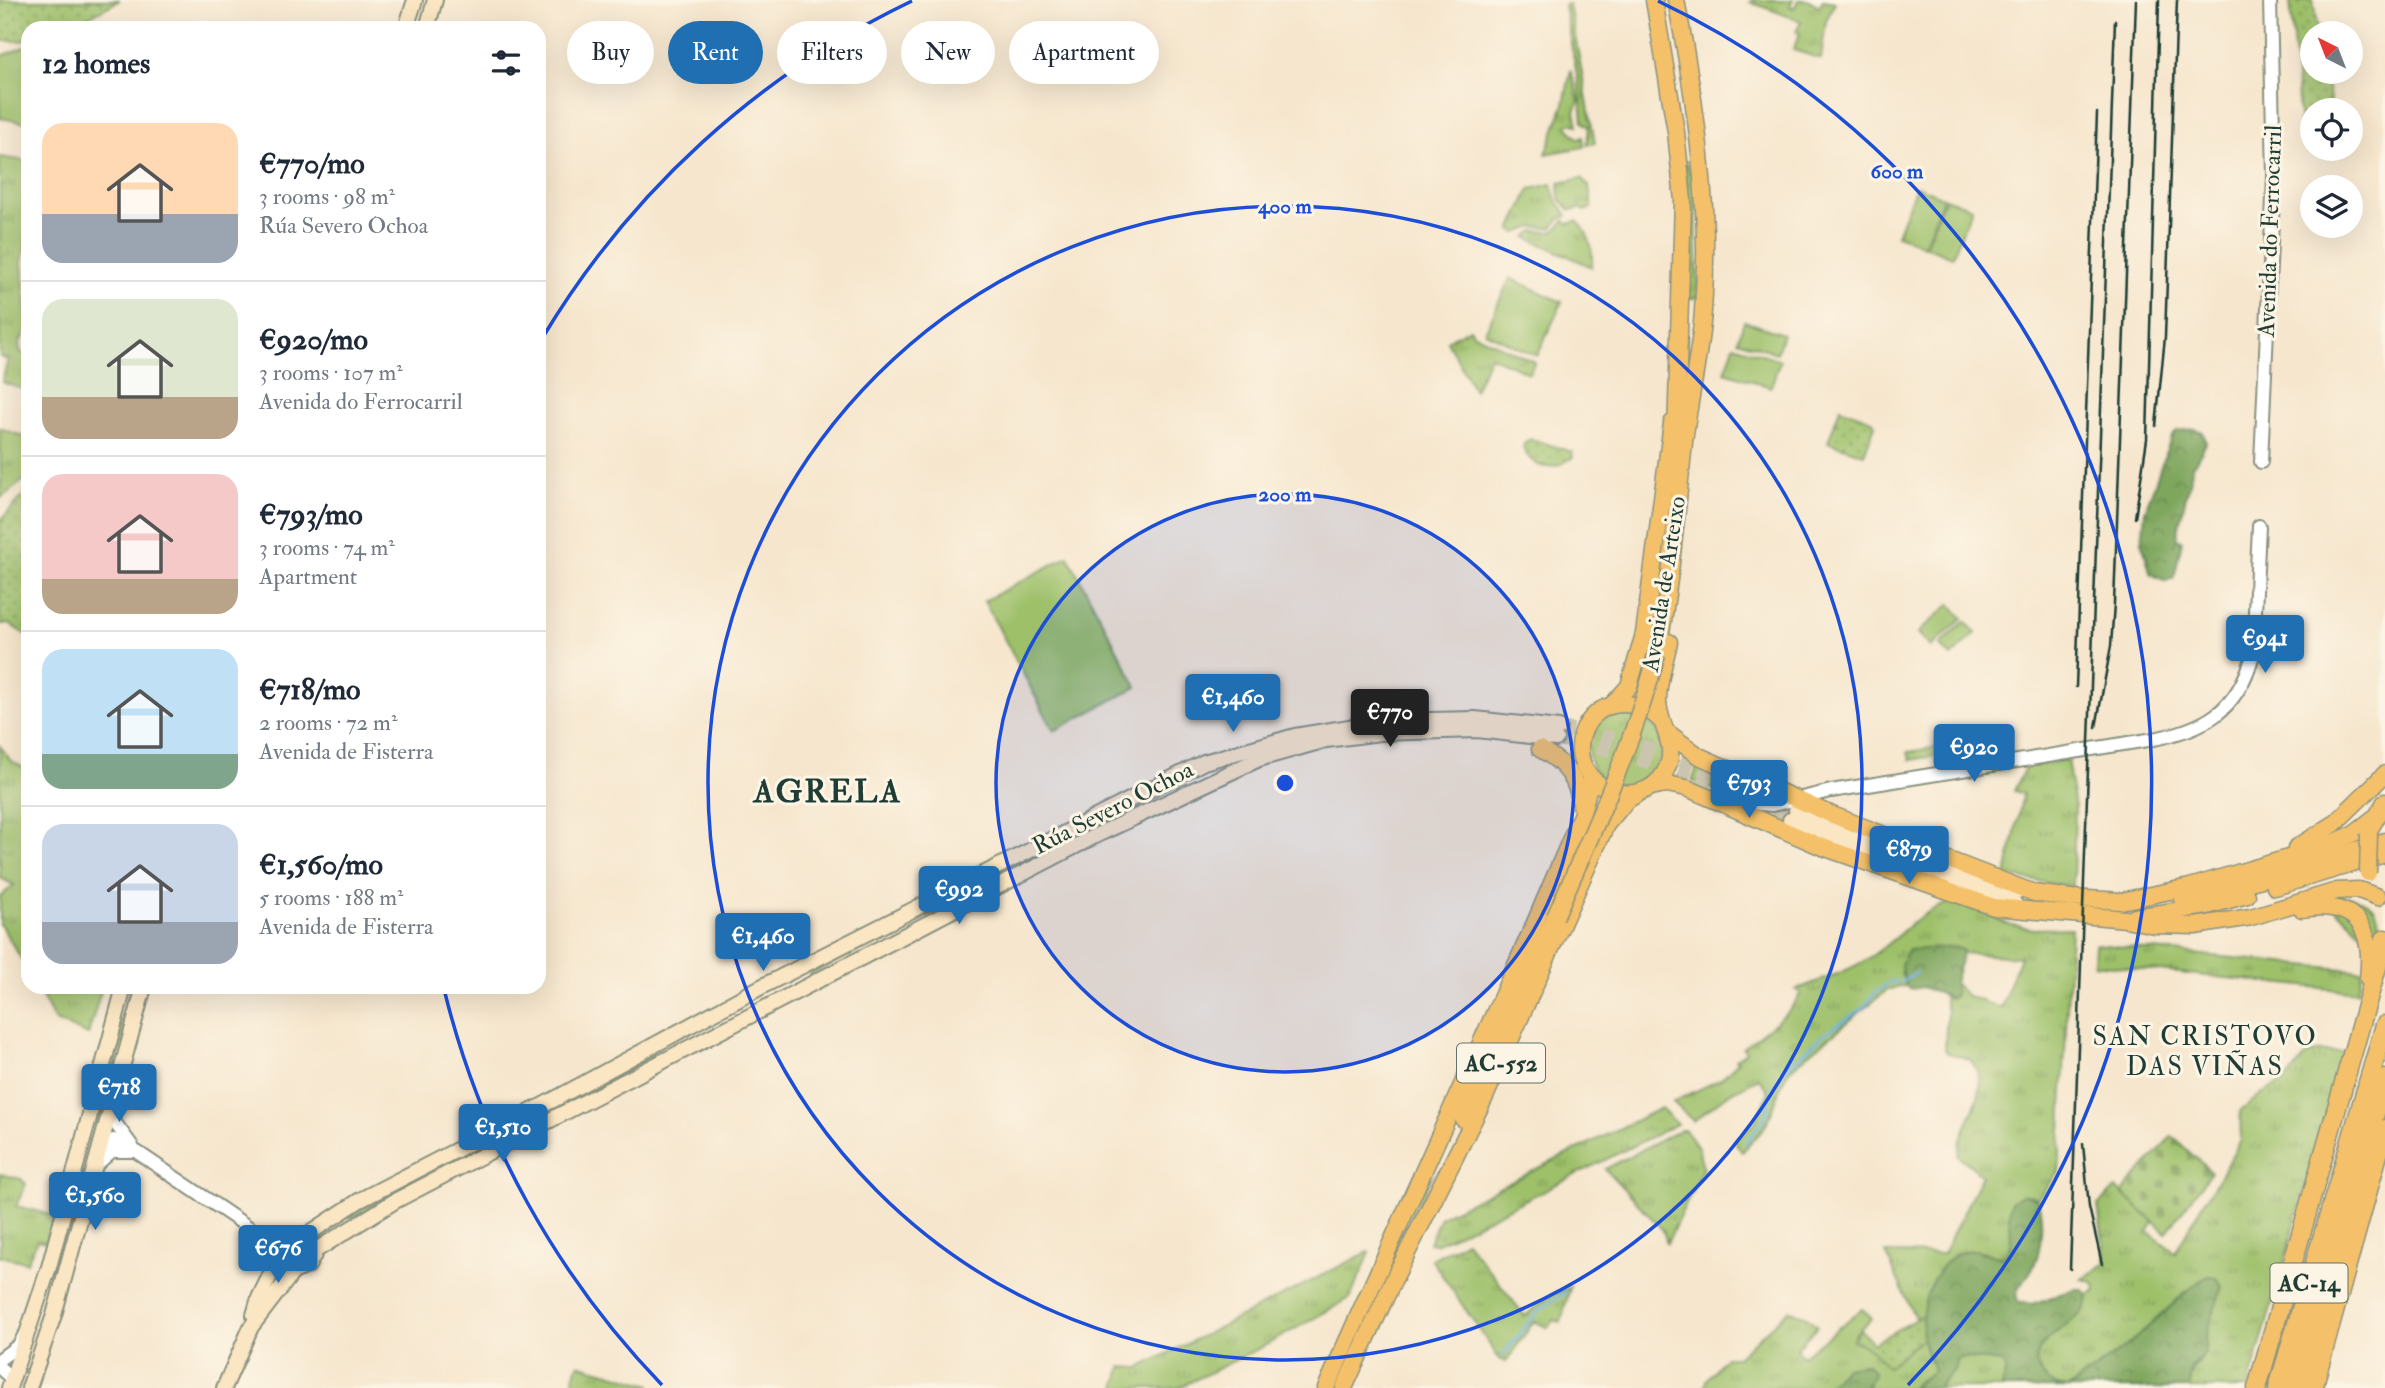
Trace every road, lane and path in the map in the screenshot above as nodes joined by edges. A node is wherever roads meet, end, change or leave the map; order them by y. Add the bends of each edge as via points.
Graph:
1 (415, 0) edge
2 (435, 0) edge
3 (1654, 0) edge
4 (1676, 0) edge
5 (2270, 0) edge
6 (408, 21) edge
7 (428, 21) edge
8 (1677, 145) junction
9 (1703, 182) junction
10 (1678, 375) junction
11 (2261, 462) dead end
12 (2259, 526) dead end
13 (1657, 656) junction
14 (1612, 705) junction
15 (1665, 728) junction
16 (1540, 749) dead end
17 (1732, 770) junction
18 (2385, 774) edge
19 (1591, 779) junction
20 (1646, 789) junction
21 (1698, 792) junction
22 (2385, 802) edge
23 (1793, 810) junction
24 (1582, 813) junction
25 (2371, 826) junction
26 (2385, 841) edge
27 (1599, 845) junction
28 (2385, 854) edge
29 (2210, 882) junction
30 (2122, 901) junction
31 (2381, 902) edge
32 (2041, 911) junction
33 (900, 916) junction
34 (1552, 916) junction
35 (2251, 918) junction
36 (2126, 919) junction
37 (2385, 939) edge
38 (122, 994) edge
39 (142, 994) edge
40 (2362, 1019) junction
41 (2385, 1025) edge
42 (680, 1052) junction
43 (2385, 1079) edge
44 (112, 1102) junction
45 (2385, 1129) edge
46 (100, 1145) junction
47 (137, 1152) junction
48 (94, 1166) junction
49 (2348, 1180) junction
50 (1396, 1232) junction
51 (284, 1249) junction
52 (313, 1252) junction
53 (49, 1267) junction
54 (293, 1272) junction
55 (1395, 1277) junction
56 (251, 1327) junction
57 (8, 1358) edge
58 (0, 1367) edge
59 (14, 1385) edge
60 (29, 1388) edge
61 (224, 1388) edge
62 (1326, 1388) edge
63 (1344, 1388) edge
64 (2258, 1388) edge
65 (2278, 1388) edge
66 (2295, 1388) edge
67 (2312, 1388) edge

1 - 6 main road
2 - 7 main road
3 - 8 main road, Avenida de Arteixo
4 - 9 main road, Avenida de Arteixo
5 - 11 street, Avenida do Ferrocarril via 2274,176
8 - 9 main road via 1692,148 1695,174
8 - 10 main road, Avenida de Arteixo via 1684,237
9 - 13 main road, Avenida de Arteixo via 1704,291 1698,359
10 - 13 main road, Avenida de Arteixo
10 - 14 main road, Avenida de Arteixo via 1644,634 1629,686
12 - 23 street via 2253,655 2236,695 2205,723 2158,738
13 - 15 main road, Avenida de Arteixo via 1658,702
13 - 17 main road via 1677,731
13 - 34 main road, Avenida de Arteixo / AC-552, bridge via 1612,790
14 - 15 main road via 1642,706
14 - 19 main road via 1595,714 1581,737 1580,755
15 - 17 main road via 1699,756
15 - 20 main road, AC-552 via 1671,749 1668,764
16 - 24 main road via 1558,759 1574,777
17 - 23 main road
18 - 29 main road via 2311,841
19 - 20 main road via 1617,794
19 - 24 main road, AC-552
20 - 21 main road via 1667,784
20 - 27 main road, AC-552 via 1612,817
21 - 23 street
21 - 27 main road via 1670,791 1636,803
21 - 32 main road via 1820,846 1955,895 1994,907
22 - 25 main road
23 - 30 main road via 2034,893
23 - 32 main road via 1959,886
24 - 50 main road, AC-552
25 - 29 main road via 2322,848
25 - 31 main road, bridge via 2368,873
26 - 30 main road via 2205,895 2160,902
27 - 55 main road, AC-552 via 1485,1097
28 - 36 main road via 2207,906
29 - 30 main road
31 - 35 main road via 2359,890 2337,891
32 - 36 main road
33 - 42 main road via 879,932 684,1035 677,1045
33 - 42 main road, Rúa Severo Ochoa via 1188,768 1237,751 1342,727 1397,720 1475,719 1558,734 1431,729 1326,740 1282,751 1095,836
33 - 51 main road, Rúa Severo Ochoa via 369,1196
34 - 50 main road, AC-552 via 1446,1140
34 - 55 main road, AC-552
35 - 36 main road via 2195,926
35 - 40 main road via 2316,906 2345,910 2356,917 2370,946
37 - 40 highway
38 - 53 main road
39 - 44 main road
40 - 64 highway
41 - 49 highway, AC-14
42 - 52 main road, Rúa Severo Ochoa via 394,1201
43 - 49 highway, AC-14
44 - 46 main road
44 - 47 street via 113,1119
45 - 67 highway
46 - 47 street via 114,1140
46 - 48 main road
46 - 53 main road via 86,1164 65,1236
47 - 48 street via 112,1151
47 - 51 street
48 - 60 main road
49 - 65 highway, AC-14
49 - 66 highway, AC-14
50 - 62 main road, AC-552
51 - 52 main road via 307,1244
51 - 54 main road via 285,1269
51 - 56 main road, Rúa Severo Ochoa via 259,1298
52 - 54 main road, Rúa Severo Ochoa via 308,1266
53 - 57 main road via 32,1320
54 - 56 main road, Rúa Severo Ochoa
55 - 63 main road, AC-552
56 - 61 main road, Rúa Severo Ochoa
57 - 59 main road via 25,1371
58 - 59 street

